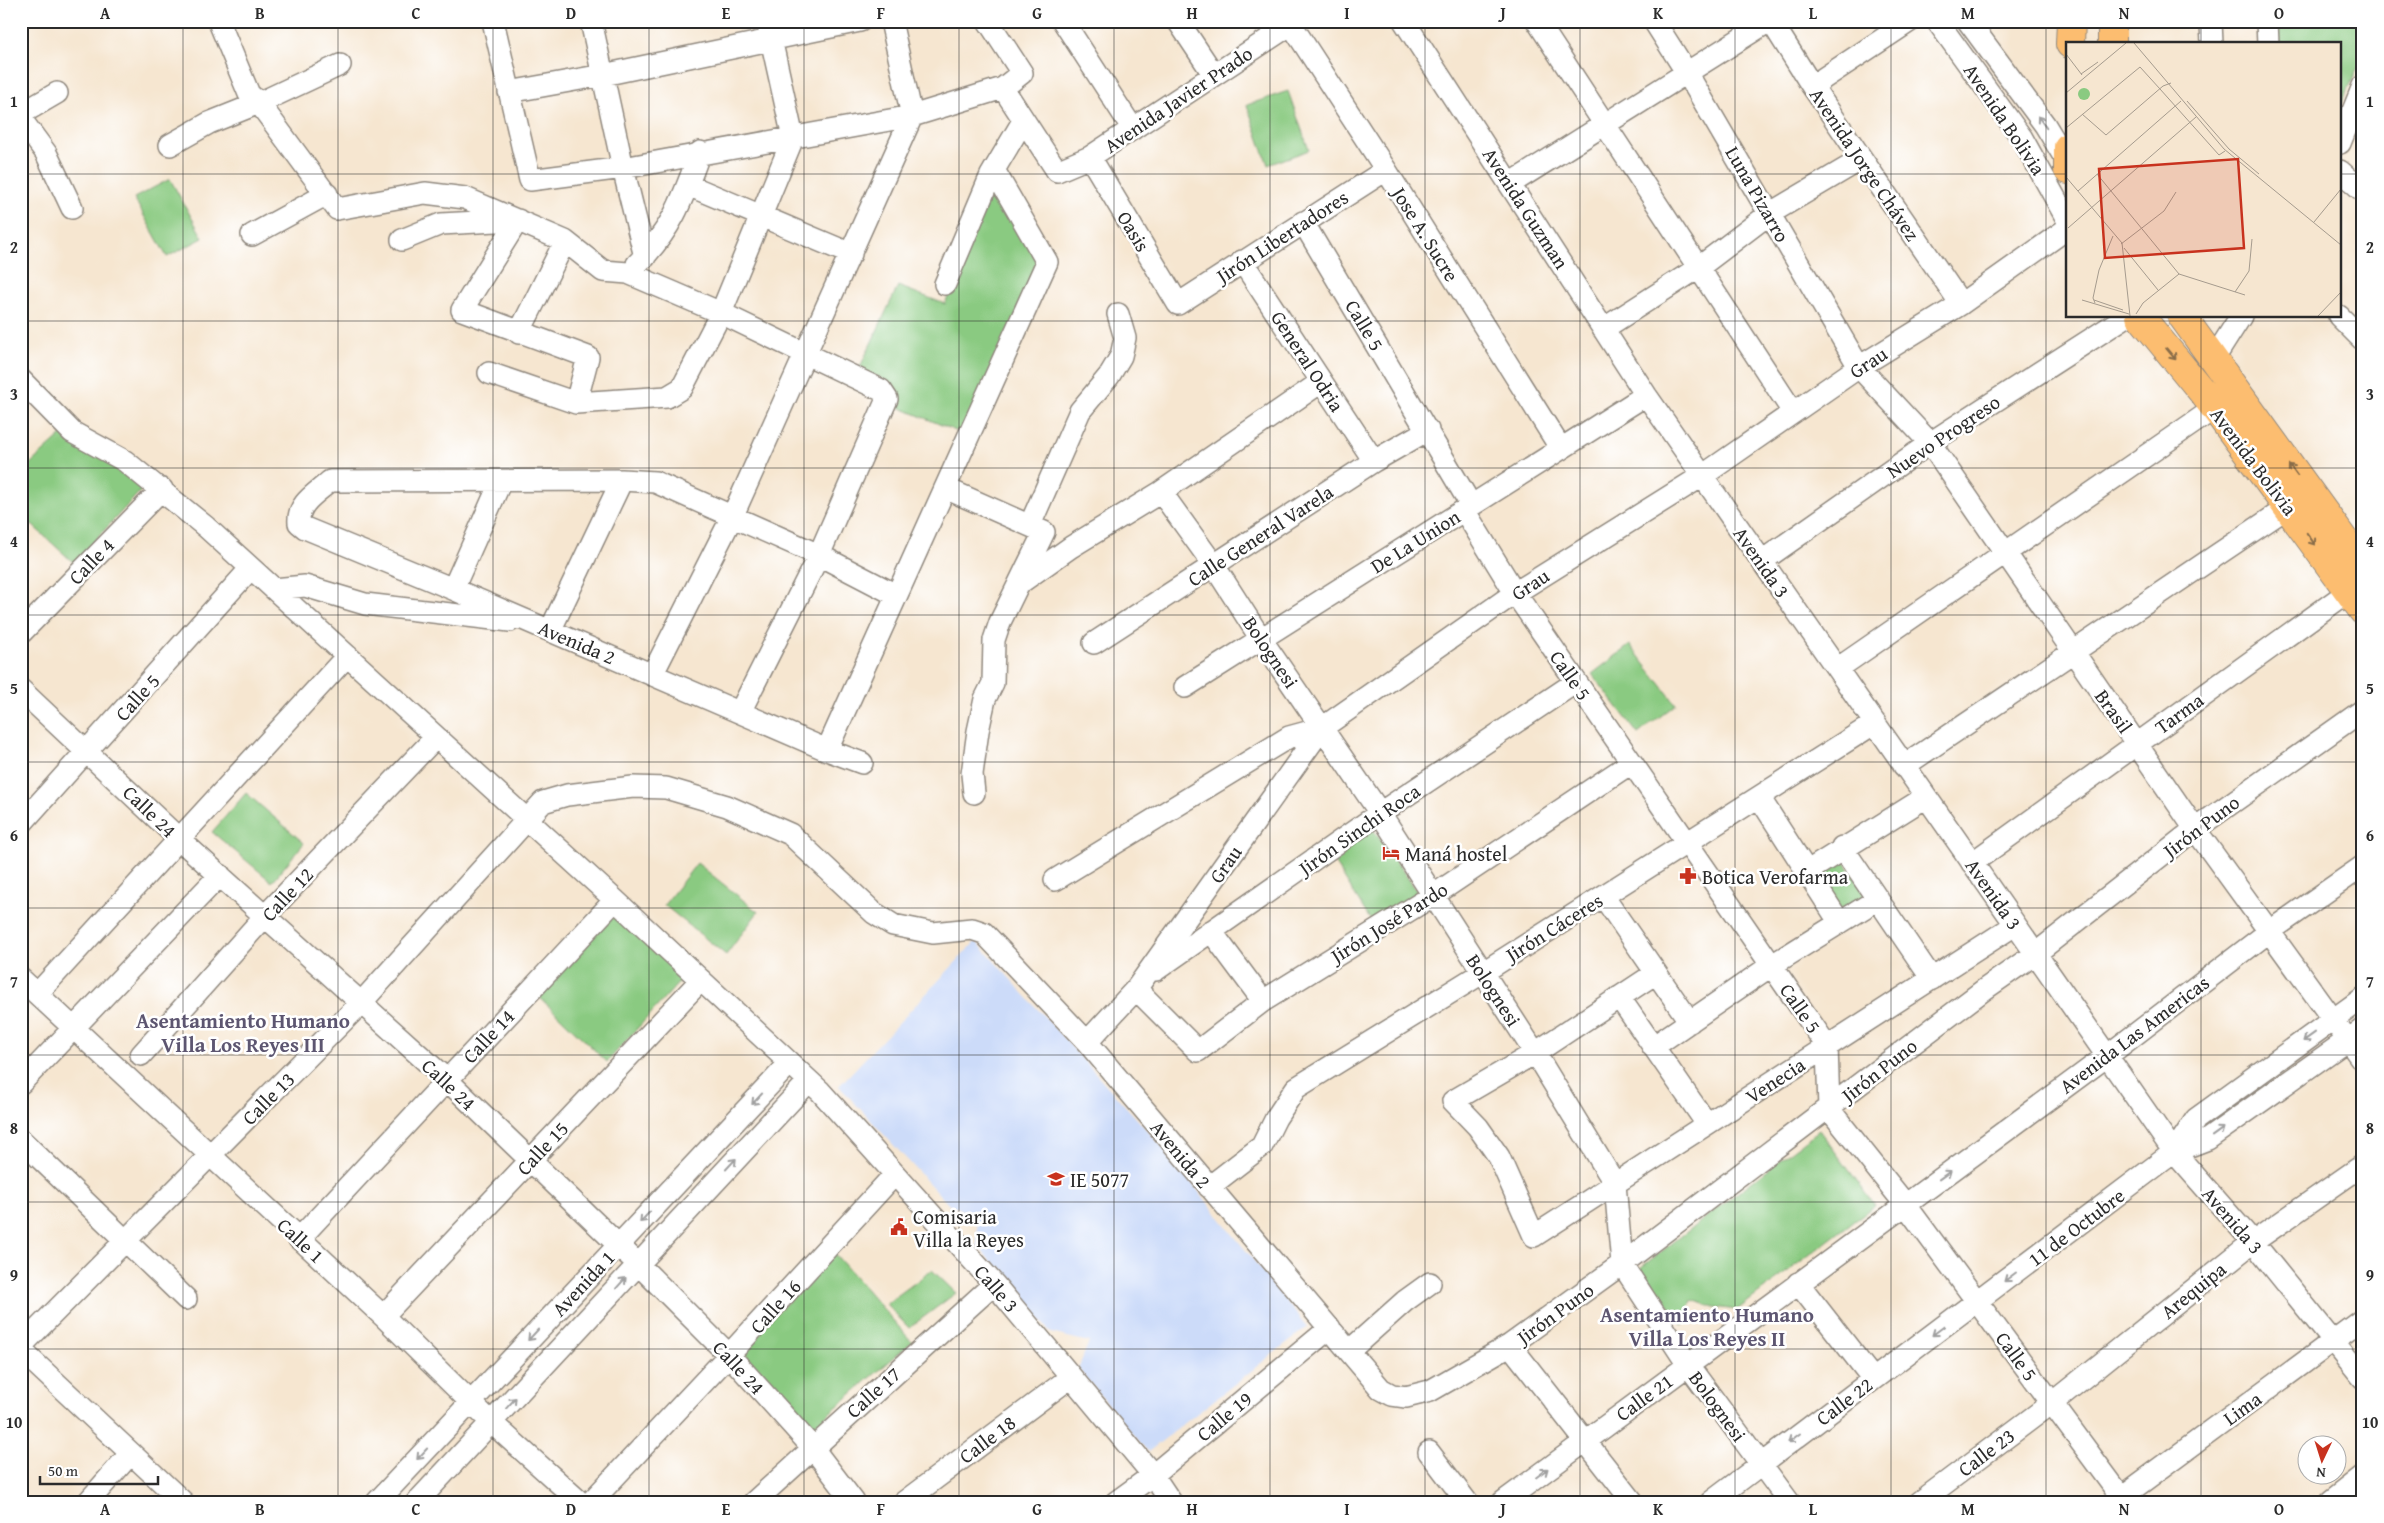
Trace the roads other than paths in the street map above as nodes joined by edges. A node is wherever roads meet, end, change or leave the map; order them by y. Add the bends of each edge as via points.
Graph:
1 (493, 21) edge
2 (591, 21) edge
3 (860, 21) edge
4 (891, 21) edge
5 (988, 21) edge
6 (1064, 21) edge
7 (1178, 21) edge
8 (1404, 21) edge
9 (1537, 21) edge
10 (1654, 21) edge
11 (1770, 21) edge
12 (1910, 21) edge
13 (1937, 21) edge
14 (1968, 21) edge
15 (2071, 21) edge
16 (2112, 21) edge
17 (2211, 21) edge
18 (2267, 21) edge
19 (219, 22) edge
20 (1292, 22) edge
21 (769, 30) edge
22 (2070, 42) edge
23 (2112, 42) edge
24 (2212, 42) edge
25 (2268, 42) edge
26 (340, 65) dead end
27 (1687, 72) junction
28 (1214, 75) junction
29 (603, 76) junction
30 (1812, 86) junction
31 (2363, 86) edge
32 (1003, 88) junction
33 (509, 92) junction
34 (57, 93) dead end
35 (258, 103) junction
36 (21, 114) edge
37 (912, 116) junction
38 (21, 119) edge
39 (1022, 120) junction
40 (1604, 125) junction
41 (1133, 129) junction
42 (793, 138) junction
43 (2342, 138) edge
44 (170, 145) dead end
45 (700, 152) junction
46 (1090, 157) junction
47 (1862, 159) junction
48 (2066, 159) edge
49 (623, 168) junction
50 (994, 170) junction
51 (1386, 170) junction
52 (2342, 173) edge
53 (1510, 184) junction
54 (688, 186) junction
55 (2363, 191) edge
56 (327, 194) junction
57 (72, 208) dead end
58 (1769, 214) junction
59 (760, 217) junction
60 (2066, 217) edge
61 (518, 220) junction
62 (1303, 222) junction
63 (2066, 229) edge
64 (252, 234) dead end
65 (402, 240) dead end
66 (565, 241) junction
67 (851, 254) junction
68 (645, 256) junction
69 (1242, 261) junction
70 (1698, 268) junction
71 (628, 273) junction
72 (945, 284) dead end
73 (1178, 304) joint
74 (1961, 304) junction
75 (721, 313) junction
76 (1118, 314) dead end
77 (2124, 318) edge
78 (2142, 318) edge
79 (2183, 318) edge
80 (2240, 318) edge
81 (2341, 318) edge
82 (1603, 328) junction
83 (519, 332) junction
84 (2363, 340) edge
85 (806, 355) junction
86 (2213, 360) junction
87 (1859, 367) junction
88 (489, 373) dead end
89 (21, 380) edge
90 (1322, 382) junction
91 (1646, 395) junction
92 (576, 403) junction
93 (2215, 408) junction
94 (1793, 412) junction
95 (1428, 430) junction
96 (1930, 443) junction
97 (1561, 449) junction
98 (1374, 461) junction
99 (1702, 476) junction
100 (622, 480) junction
101 (501, 481) junction
102 (945, 488) junction
103 (162, 489) junction
104 (1161, 492) junction
105 (2299, 500) junction
106 (1468, 508) junction
107 (733, 515) junction
108 (1030, 525) junction
109 (2005, 552) junction
110 (819, 555) junction
111 (1762, 561) junction
112 (1213, 564) junction
113 (2363, 566) edge
114 (251, 568) junction
115 (1021, 582) junction
116 (274, 589) junction
117 (453, 589) junction
118 (1514, 593) junction
119 (2358, 594) edge
120 (896, 595) junction
121 (542, 627) junction
122 (21, 633) edge
123 (1261, 639) junction
124 (1094, 643) dead end
125 (2074, 652) junction
126 (347, 656) junction
127 (1837, 669) junction
128 (652, 675) junction
129 (1576, 682) junction
130 (1184, 687) dead end
131 (21, 690) edge
132 (2363, 710) edge
133 (740, 712) junction
134 (1875, 723) junction
135 (1322, 728) junction
136 (436, 737) junction
137 (2137, 744) junction
138 (827, 750) junction
139 (88, 752) junction
140 (862, 763) dead end
141 (1631, 763) junction
142 (1904, 766) junction
143 (974, 793) dead end
144 (1759, 796) junction
145 (1926, 797) junction
146 (1380, 813) junction
147 (526, 819) junction
148 (21, 824) edge
149 (2195, 829) junction
150 (179, 839) junction
151 (1686, 843) junction
152 (1842, 848) junction
153 (1972, 863) junction
154 (2363, 866) edge
155 (1808, 871) junction
156 (220, 875) junction
157 (1055, 880) dead end
158 (1434, 895) junction
159 (1603, 896) junction
160 (1878, 899) junction
161 (615, 900) junction
162 (265, 916) junction
163 (1840, 923) junction
164 (2015, 925) junction
165 (972, 929) joint
166 (1211, 931) junction
167 (2270, 931) junction
168 (2035, 954) junction
169 (1772, 965) junction
170 (1482, 973) junction
171 (1656, 973) junction
172 (1932, 979) junction
173 (701, 980) junction
174 (1140, 984) junction
175 (27, 988) edge
176 (1618, 997) junction
177 (2363, 998) edge
178 (1263, 1001) junction
179 (360, 1004) junction
180 (2333, 1019) junction
181 (1690, 1022) junction
182 (74, 1028) junction
183 (2355, 1034) edge
184 (1087, 1042) junction
185 (1653, 1046) junction
186 (1827, 1046) junction
187 (1534, 1052) junction
188 (141, 1055) dead end
189 (2107, 1056) junction
190 (2363, 1060) edge
191 (790, 1063) junction
192 (446, 1080) junction
193 (809, 1081) junction
194 (21, 1083) edge
195 (1828, 1109) junction
196 (1707, 1124) junction
197 (21, 1140) edge
198 (2174, 1152) junction
199 (211, 1155) junction
200 (529, 1161) junction
201 (2363, 1165) edge
202 (895, 1174) junction
203 (1614, 1184) junction
204 (1209, 1187) junction
205 (1905, 1204) junction
206 (299, 1239) junction
207 (126, 1241) junction
208 (2253, 1242) junction
209 (618, 1245) junction
210 (638, 1264) junction
211 (1622, 1264) junction
212 (1430, 1283) dead end
213 (1798, 1283) junction
214 (994, 1284) junction
215 (186, 1299) dead end
216 (1977, 1302) junction
217 (382, 1316) junction
218 (2363, 1319) edge
219 (1330, 1328) junction
220 (2333, 1340) junction
221 (1510, 1345) junction
222 (21, 1346) edge
223 (21, 1350) edge
224 (1349, 1352) junction
225 (729, 1355) junction
226 (1688, 1365) junction
227 (1071, 1377) junction
228 (2363, 1378) edge
229 (1873, 1380) junction
230 (1381, 1389) joint
231 (470, 1402) junction
232 (2052, 1403) junction
233 (492, 1424) junction
234 (1586, 1440) junction
235 (812, 1447) junction
236 (1429, 1452) dead end
237 (131, 1453) junction
238 (1761, 1463) junction
239 (1153, 1475) junction
240 (2363, 1476) edge
241 (2120, 1500) edge
242 (88, 1502) edge
243 (183, 1502) edge
244 (377, 1502) edge
245 (418, 1502) edge
246 (580, 1502) edge
247 (591, 1502) edge
248 (754, 1502) edge
249 (854, 1502) edge
250 (904, 1502) edge
251 (1116, 1502) edge
252 (1171, 1502) edge
253 (1467, 1502) edge
254 (1503, 1502) edge
255 (1633, 1502) edge
256 (1711, 1502) edge
257 (1789, 1502) edge
258 (1920, 1502) edge
259 (2330, 1502) edge

1 - 33 street
2 - 29 street
3 - 21 street
4 - 37 street
5 - 32 street via 1022,73
6 - 41 street
7 - 28 street
8 - 53 street, Avenida Guzman
9 - 40 street
10 - 27 street, Luna Pizarro
11 - 27 street
11 - 30 street, Avenida Jorge Chávez
12 - 30 street
13 - 60 street, Avenida Bolivia via 2022,138
48 -> 14 street, Avenida Bolivia
15 - 22 main road
16 - 23 main road
17 - 24 street
18 - 25 street
19 - 35 street via 249,94
20 - 28 street, Avenida Javier Prado
20 - 51 street, Jose A. Sucre
21 - 29 street
21 - 42 street
26 - 35 street
27 - 40 street
27 - 58 street, Luna Pizarro
28 - 41 street, Avenida Javier Prado
29 - 33 street
29 - 49 street
30 - 47 street, Avenida Jorge Chávez
31 - 43 street
32 - 37 street
32 - 39 street
33 - 49 street via 530,180
34 - 36 street
35 - 44 street via 209,123
35 - 56 street
37 - 42 street
37 - 67 street
38 - 57 street via 46,153
39 - 46 street, Avenida Javier Prado via 1057,171
39 - 50 street
40 - 53 street
40 - 70 street
41 - 46 street, Avenida Javier Prado
42 - 45 street
42 - 59 street
45 - 49 street
45 - 54 street
46 - 73 street, Oasis
47 - 58 street
47 - 74 street, Avenida Jorge Chávez
49 - 68 street
50 - 72 street
50 - 102 street via 1046,262
51 - 62 street, Jirón Libertadores
51 - 97 street, Jose A. Sucre
52 - 55 street
53 - 82 street, Avenida Guzman
54 - 59 street
54 - 68 street via 677,213
56 - 61 street via 337,209 425,193 447,194
56 - 64 street
58 - 70 street
58 - 87 street, Luna Pizarro
59 - 67 street
59 - 75 street
61 - 65 street via 441,224
61 - 66 street
61 - 83 street via 462,310
62 - 69 street, Jirón Libertadores
62 - 95 street, Calle 5
63 - 74 street, Grau
66 - 71 street via 603,271
66 - 83 street
67 - 85 street
68 - 71 street
69 - 73 street, Jirón Libertadores
69 - 90 street, General Odria
70 - 82 street
70 - 94 street
71 - 75 street
74 - 87 street, Grau
75 - 85 street
75 - 92 street via 682,388 668,397
76 - 108 street via 1125,338 1121,356 1080,411
77 - 96 street, Nuevo Progreso
78 -> 93 main road, Avenida Bolivia
79 - 86 main road, Avenida Bolivia
80 - 86 street
81 - 84 street
82 - 91 street, Avenida Guzman
83 - 92 street via 588,357
85 - 107 street
85 - 110 street via 881,390 888,399
105 -> 86 main road, Avenida Bolivia
87 - 94 street, Grau
87 - 96 street, Brasil
88 - 92 street
89 - 103 street, Calle 3 via 72,432 125,461
90 - 98 street, General Odria
90 - 104 street
91 - 97 street, De La Union
91 - 99 street, Avenida 3
93 - 105 main road, Avenida Bolivia
93 - 109 street
94 - 99 street, Grau
95 - 98 street, Calle General Varela
95 - 106 street, Calle 5
96 - 109 street, Brasil
96 - 111 street, Nuevo Progreso
97 - 106 street, De La Union
98 - 112 street, Calle General Varela
99 - 111 street, Avenida 3
99 - 118 street, Grau
100 - 101 street
100 - 107 street via 655,482
100 - 121 street
101 - 117 street
101 - 117 street, Avenida 2 via 330,481 302,506 298,523 305,528
102 - 108 street
102 - 120 street
103 - 114 street, Calle 3
103 - 122 street, Calle 4
104 - 112 street, Bolognesi
104 - 115 street
105 - 113 main road, Avenida Bolivia
105 -> 119 main road, Avenida Bolivia
105 - 125 street
106 - 118 street, Calle 5
106 - 123 street, De La Union
107 - 110 street
107 - 128 street
108 - 115 street via 1044,532
109 - 125 street, Brasil
109 - 127 street
110 - 120 street
110 - 133 street
111 - 127 street, Avenida 3
112 - 123 street, Bolognesi
112 - 124 street, Calle General Varela
114 - 116 street, Calle 3
114 - 139 street, Calle 5
115 - 143 street via 994,640 994,683 985,699 978,731 972,774
116 - 121 street via 305,586 365,604
116 - 126 street, Calle 3
117 - 121 street, Avenida 2
118 - 129 street, Calle 5
118 - 135 street, Grau
119 - 137 street, Tarma
120 - 138 street
121 - 128 street, Avenida 2
123 - 130 street, De La Union
123 - 135 street, Bolognesi
125 - 137 street, Brasil
125 - 142 street
126 - 136 street, Calle 3
126 - 150 street
127 - 134 street, Avenida 3
128 - 133 street, Avenida 2
129 - 141 street, Calle 5
129 - 146 street, Jirón Sinchi Roca
131 - 139 street, Calle 24
132 - 149 street, Jirón Puno
133 - 138 street, Avenida 2
134 - 142 street, Avenida 3
134 - 144 street, Jirón Cáceres
135 - 146 street, Bolognesi
135 - 157 street via 1289,737
135 - 174 street, Grau
136 - 147 street, Calle 3
136 - 162 street, Calle 12
137 - 149 street, Brasil
137 - 153 street, Tarma
138 - 140 street, Avenida 2
139 - 148 street, Calle 5
139 - 150 street, Calle 24
141 - 151 street, Calle 5
141 - 158 street, Jirón José Pardo
142 - 145 street, Avenida 3
144 - 151 street, Jirón Cáceres
144 - 155 street
145 - 152 street
145 - 153 street, Avenida 3
146 - 158 street, Bolognesi
146 - 166 street, Jirón Sinchi Roca
147 - 161 street, Calle 3
147 - 165 street, Calle 13 via 542,802 567,795 633,787 666,788 727,806 790,834 874,913 893,925 933,933
147 - 179 street, Calle 13
149 - 167 street, Brasil
149 - 168 street, Jirón Puno
150 - 156 street, Calle 24
150 - 175 street
151 - 159 street, Jirón Cáceres
151 - 169 street, Calle 5
152 - 155 street
152 - 160 street
153 - 164 street, Avenida 3
154 - 167 street, Avenida Las Americas
155 - 163 street
156 - 162 street, Calle 24
156 - 182 street
158 - 170 street, Bolognesi
158 - 178 street, Jirón José Pardo
159 - 170 street, Jirón Cáceres
159 - 171 street
160 - 163 street
160 - 172 street
161 - 173 street, Calle 3
161 - 192 street, Calle 14
162 - 179 street, Calle 24
162 - 188 street, Calle 12
163 - 169 street
164 - 168 street, Avenida 3
164 - 172 street, Venecia
165 - 184 street, Avenida 2 via 984,933
166 - 174 street, Jirón Sinchi Roca
166 - 178 street
167 - 180 street, Brasil
167 - 189 street, Avenida Las Americas
168 - 189 street, Avenida 3
168 - 195 street, Jirón Puno
169 - 181 street
169 - 186 street, Calle 5
170 - 187 street, Bolognesi
170 - 204 street, Jirón Cáceres via 1296,1088 1262,1146
171 - 176 street
171 - 181 street
172 - 186 street, Venecia
173 - 191 street, Calle 3
173 - 200 street, Calle 15
174 - 178 street, Jirón José Pardo via 1198,1051
174 - 184 street, Grau
175 - 182 street, Calle 1
176 - 185 street
176 - 187 street
177 - 180 street, 11 de Octubre
179 - 192 street, Calle 24
179 - 199 street, Calle 13
180 - 183 street, Brasil
180 -> 198 street, 11 de Octubre via 2196,1120
181 - 185 street
182 - 194 street
182 - 199 street, Calle 1
183 - 190 street, Brasil
198 -> 183 street, 11 de Octubre via 2208,1139
184 - 204 street, Avenida 2
185 - 196 street
186 - 195 street, Calle 5
186 - 196 street, Venecia
187 - 203 street, Bolognesi
187 - 203 street, Venecia via 1453,1100 1499,1157 1534,1236
189 - 198 street, Avenida 3
205 -> 189 street, Avenida Las Americas
191 - 193 street, Calle 3
191 -> 209 street, Avenida 1
192 - 200 street, Calle 24
192 - 206 street, Calle 14
193 - 202 street, Calle 3
210 -> 193 street, Avenida 1
195 - 205 street, Calle 5
195 - 211 street, Jirón Puno
196 - 203 street, Venecia
197 - 207 street
198 - 208 street, Avenida 3
198 -> 216 street, 11 de Octubre
199 - 206 street, Calle 1
199 - 207 street, Calle 13
200 - 209 street, Calle 24
200 - 217 street, Calle 15
201 - 208 street, Arequipa
202 - 214 street, Calle 3
202 - 225 street, Calle 16
203 - 211 street, Bolognesi
204 - 219 street, Avenida 2
205 - 213 street, Calle 21
205 - 216 street, Calle 5
206 - 217 street, Calle 1
207 - 215 street
207 - 222 street, Calle 13
208 - 220 street, Avenida 3
208 - 232 street, Arequipa
209 - 210 street, Calle 24
209 -> 231 street, Avenida 1
210 - 225 street, Calle 24
233 -> 210 street, Avenida 1
211 - 221 street, Jirón Puno
211 - 226 street, Bolognesi
212 - 224 street via 1405,1301
213 - 226 street, Calle 21
213 - 229 street
214 - 227 street, Calle 3
214 - 235 street, Calle 17
216 -> 229 street, Calle 22
216 - 232 street, Calle 5
217 - 231 street, Calle 1
218 - 220 street, Lima
219 - 224 street, Avenida 2
219 - 239 street, Calle 19
220 - 228 street, Avenida 3
220 - 241 street, Lima
221 - 230 street, Jirón Puno via 1430,1391 1406,1397
221 - 234 street
223 - 237 street
224 - 230 street, Avenida 2
225 - 235 street, Calle 24
225 - 247 street, Calle 16
226 - 234 street, Calle 21
226 - 238 street, Bolognesi
227 - 239 street, Calle 3
227 - 250 street, Calle 18
229 -> 238 street, Calle 22
231 - 233 street, Calle 1
231 -> 244 street, Avenida 1
232 - 241 street, Calle 5
232 - 258 street, Calle 23
233 - 245 street, Avenida 1
233 - 246 street, Calle 1
254 -> 234 street, Calle 21
234 - 255 street
235 - 248 street, Calle 17
235 - 249 street, Calle 24
236 - 253 street
237 - 242 street
237 - 243 street
238 - 256 street, Calle 22
238 - 257 street, Bolognesi
239 - 251 street, Calle 19
239 - 252 street, Calle 3
240 - 259 street

